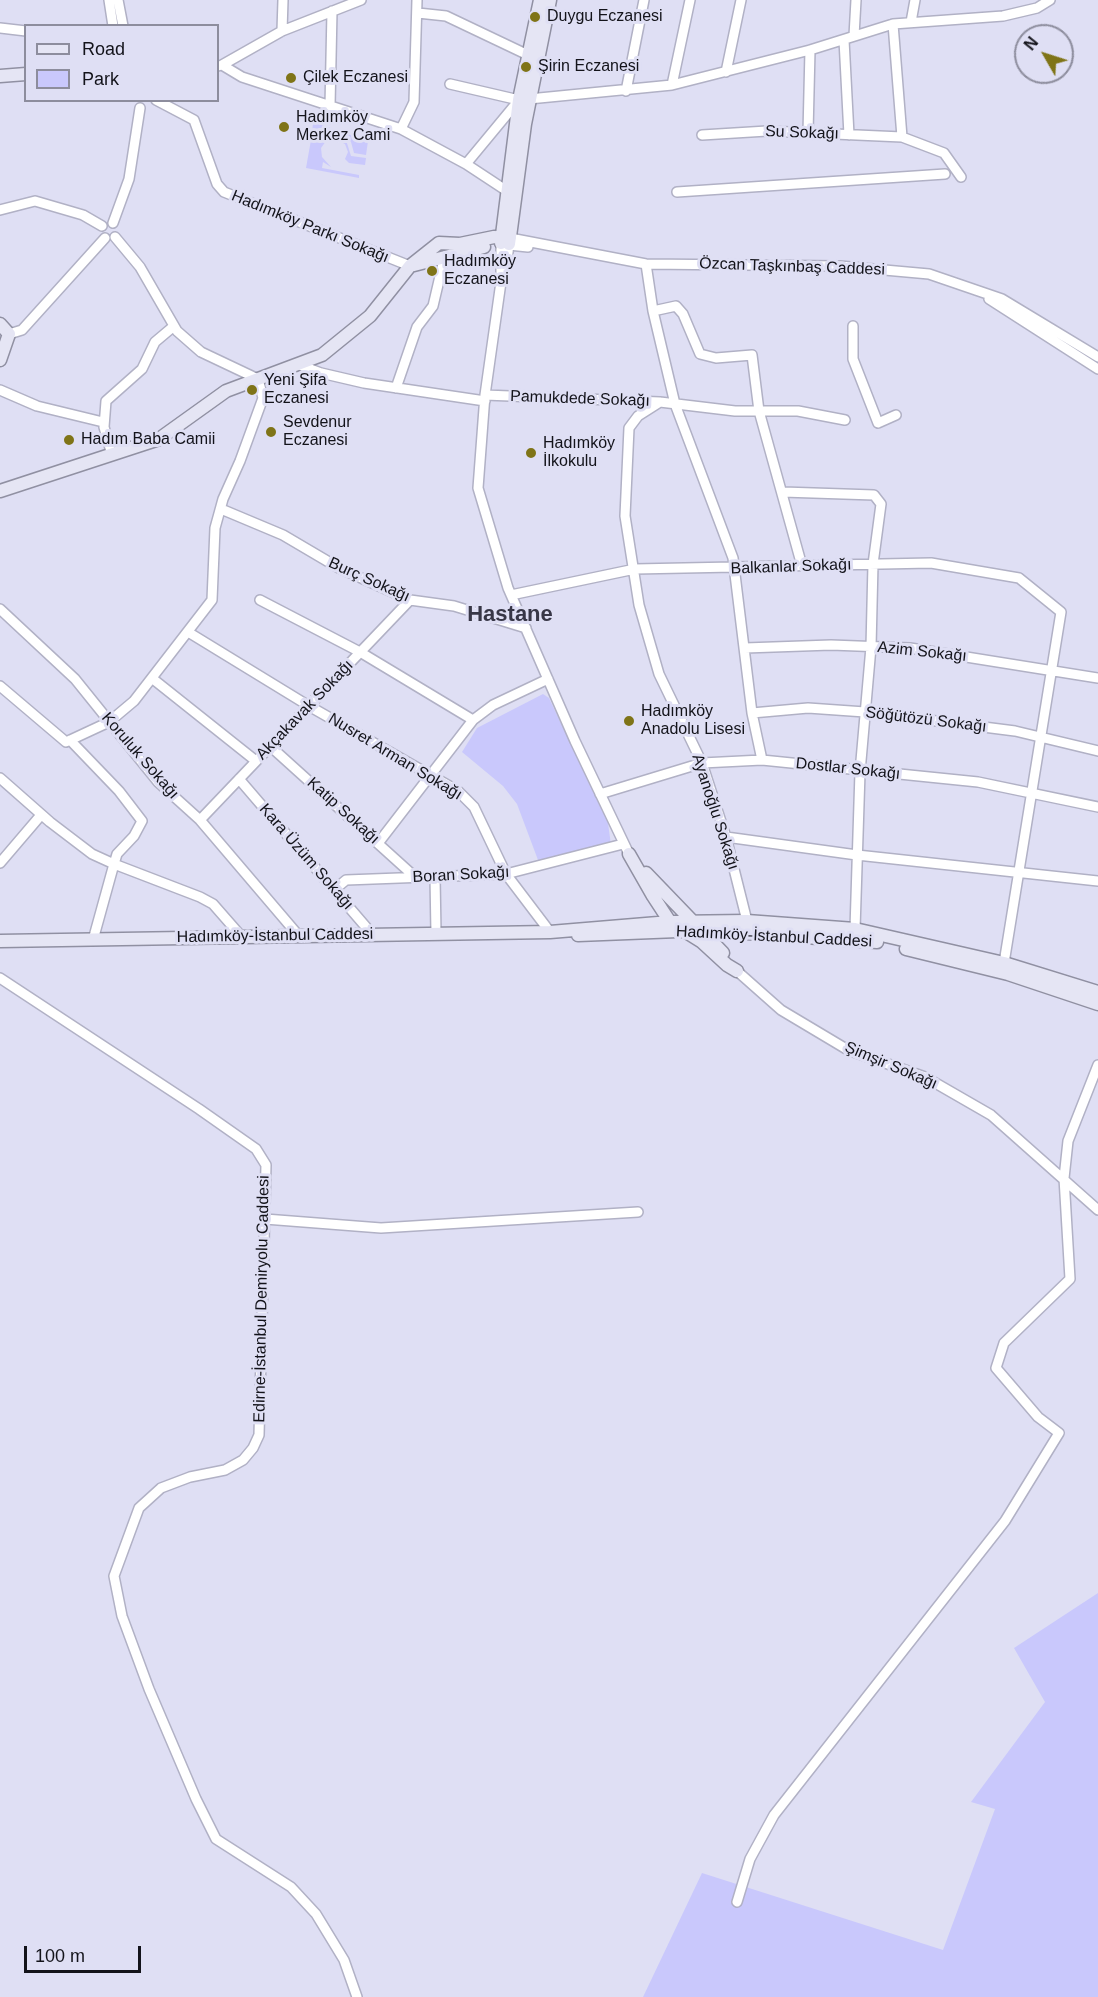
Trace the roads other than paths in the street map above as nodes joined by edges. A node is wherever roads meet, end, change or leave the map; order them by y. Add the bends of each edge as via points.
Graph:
1 (109, 0) edge
2 (118, 0) edge
3 (283, 0) edge
4 (361, 0) edge
5 (417, 0) edge
6 (540, 0) edge
7 (550, 0) edge
8 (644, 0) edge
9 (690, 0) edge
10 (741, 0) edge
11 (856, 0) edge
12 (915, 0) edge
13 (1050, 0) edge
14 (332, 11) junction
15 (418, 14) junction
16 (911, 22) junction
17 (113, 24) edge
18 (123, 24) edge
19 (893, 24) junction
20 (0, 28) edge
21 (24, 31) edge
22 (282, 31) junction
23 (854, 36) junction
24 (844, 40) junction
25 (810, 51) junction
26 (528, 55) junction
27 (220, 66) edge
28 (726, 72) junction
29 (24, 74) edge
30 (0, 76) edge
31 (450, 84) dead end
32 (672, 85) junction
33 (627, 92) junction
34 (524, 100) junction
35 (160, 102) edge
36 (330, 106) junction
37 (141, 108) dead end
38 (401, 129) junction
39 (808, 133) junction
40 (702, 135) dead end
41 (849, 135) junction
42 (902, 137) junction
43 (466, 164) junction
44 (945, 174) dead end
45 (961, 177) dead end
46 (507, 191) junction
47 (677, 192) dead end
48 (0, 210) edge
49 (113, 223) junction
50 (102, 226) junction
51 (115, 237) junction
52 (105, 238) junction
53 (505, 241) junction
54 (444, 259) junction
55 (646, 264) junction
56 (410, 266) junction
57 (966, 285) junction
58 (653, 311) junction
59 (0, 324) edge
60 (174, 326) junction
61 (853, 326) dead end
62 (9, 334) junction
63 (1098, 357) edge
64 (0, 360) edge
65 (297, 364) junction
66 (1098, 369) edge
67 (258, 379) junction
68 (396, 387) junction
69 (0, 390) edge
70 (485, 398) junction
71 (660, 402) junction
72 (675, 404) junction
73 (759, 411) junction
74 (896, 415) dead end
75 (845, 420) dead end
76 (103, 422) junction
77 (112, 455) junction
78 (0, 491) edge
79 (783, 492) junction
80 (221, 509) junction
81 (873, 564) junction
82 (802, 566) junction
83 (635, 569) junction
84 (735, 569) junction
85 (512, 595) junction
86 (260, 600) dead end
87 (410, 600) junction
88 (0, 609) edge
89 (526, 628) junction
90 (188, 632) junction
91 (871, 646) junction
92 (745, 648) junction
93 (360, 652) junction
94 (1052, 670) junction
95 (1098, 678) edge
96 (153, 679) junction
97 (548, 680) junction
98 (0, 686) edge
99 (309, 706) junction
100 (866, 712) junction
101 (753, 713) junction
102 (473, 720) junction
103 (109, 722) junction
104 (1040, 737) junction
105 (70, 740) junction
106 (270, 746) junction
107 (1098, 751) edge
108 (762, 760) junction
109 (256, 762) junction
110 (702, 763) junction
111 (860, 772) junction
112 (431, 775) junction
113 (0, 778) edge
114 (239, 779) junction
115 (600, 794) junction
116 (1032, 795) junction
117 (1098, 807) edge
118 (41, 815) junction
119 (200, 820) junction
120 (726, 837) junction
121 (379, 842) junction
122 (626, 849) junction
123 (857, 855) junction
124 (0, 863) edge
125 (114, 864) junction
126 (1016, 871) junction
127 (506, 874) junction
128 (415, 877) junction
129 (435, 877) junction
130 (1098, 881) edge
131 (334, 890) junction
132 (747, 921) junction
133 (670, 922) junction
134 (687, 926) junction
135 (855, 929) junction
136 (704, 930) junction
137 (550, 932) junction
138 (436, 933) junction
139 (372, 934) junction
140 (298, 935) junction
141 (241, 936) junction
142 (93, 940) junction
143 (0, 941) edge
144 (1004, 963) junction
145 (737, 971) junction
146 (0, 978) edge
147 (1098, 992) edge
148 (1098, 1004) edge
149 (1098, 1065) edge
150 (1064, 1178) junction
151 (1098, 1210) edge
152 (638, 1212) dead end
153 (265, 1219) junction
154 (737, 1902) dead end
155 (357, 1997) edge

1 - 17 street
2 - 18 street
3 - 22 street
4 - 14 street
5 - 15 street
6 - 26 main road
7 - 34 main road
8 - 33 street
9 - 32 street
10 - 28 street
11 - 23 street
12 - 16 street
13 - 16 street via 1036,8 1003,16
14 - 22 street
14 - 36 street
15 - 26 street via 446,16
15 - 38 street via 414,102
16 - 19 street
19 - 23 street
19 - 42 street
20 - 21 street
22 - 27 street
23 - 24 street
24 - 25 street
24 - 41 street
25 - 28 street
25 - 39 street
26 - 34 main road
27 - 36 street
28 - 32 street
29 - 30 main road
31 - 34 street
32 - 33 street
33 - 34 street
34 - 43 street
34 - 46 main road
34 - 53 main road
35 - 56 street, Hadımköy Parkı Sokağı via 194,120 224,192
36 - 38 street
37 - 49 street via 129,178
38 - 43 street
39 - 40 street, Su Sokağı
39 - 41 street, Su Sokağı
41 - 42 street, Su Sokağı
42 - 45 street, Su Sokağı via 944,153
43 - 46 street
44 - 47 street
46 - 53 main road
48 - 50 street via 35,201 83,215
49 - 50 street
49 - 51 street via 118,229
50 - 52 street
51 - 52 street
51 - 60 street via 140,267
52 - 62 street via 22,330
53 - 54 main road
53 - 55 street, Özcan Taşkınbaş Caddesi
53 - 56 main road via 439,243
53 - 70 street
54 - 56 main road
54 - 68 street via 433,306 417,327
55 - 57 street, Özcan Taşkınbaş Caddesi via 851,267 929,274
55 - 58 street
56 - 65 main road via 370,316 322,355
57 - 63 street, Özcan Taşkınbaş Caddesi via 1033,315
57 - 66 street, Özcan Taşkınbaş Caddesi
58 - 72 street
58 - 73 street via 676,306 700,354 716,358 752,355
59 - 62 main road
60 - 67 street via 201,352
60 - 76 street via 155,342 142,369 106,401
61 - 74 street via 853,359 878,423
62 - 64 main road
65 - 67 main road
65 - 68 street, Pamukdede Sokağı via 321,373
67 - 77 main road via 226,391 159,439
67 - 80 street via 263,398
68 - 70 street, Pamukdede Sokağı
69 - 76 street via 37,406
70 - 71 street, Pamukdede Sokağı
70 - 85 street via 478,488
71 - 72 street, Pamukdede Sokağı
71 - 83 street, Ayanoğlu Sokağı via 638,416 629,428 625,516
72 - 73 street, Pamukdede Sokağı
72 - 84 street
73 - 75 street, Pamukdede Sokağı via 798,411
73 - 79 street
76 - 77 street
77 - 78 main road
79 - 81 street via 874,495 881,504
79 - 82 street
80 - 87 street, Burç Sokağı
80 - 90 street via 215,528 212,600
81 - 82 street, Balkanlar Sokağı
81 - 91 street
81 - 94 street, Balkanlar Sokağı via 931,563 1019,578 1061,612
82 - 84 street, Balkanlar Sokağı
83 - 84 street, Balkanlar Sokağı
83 - 85 street, Balkanlar Sokağı
83 - 110 street, Ayanoğlu Sokağı via 639,605 659,674
84 - 92 street
85 - 89 street
86 - 93 street
87 - 89 street, Burç Sokağı via 454,606
87 - 93 street, Akçakavak Sokağı
88 - 103 street, Koruluk Sokağı via 75,680
89 - 97 street
90 - 96 street
90 - 99 street, Nusret Arman Sokağı
91 - 92 street, Azim Sokağı
91 - 94 street, Azim Sokağı via 939,651
91 - 100 street
92 - 101 street
93 - 99 street, Akçakavak Sokağı
93 - 102 street
94 - 95 street, Azim Sokağı
94 - 104 street
96 - 103 street
96 - 109 street
97 - 102 street via 493,705
97 - 115 street
98 - 105 street via 66,742
99 - 106 street, Akçakavak Sokağı
99 - 112 street, Nusret Arman Sokağı
100 - 101 street, Söğütözü Sokağı via 808,708
100 - 104 street, Söğütözü Sokağı
100 - 111 street
101 - 108 street
102 - 112 street
103 - 105 street
103 - 119 street, Koruluk Sokağı via 158,782
104 - 107 street, Söğütözü Sokağı
104 - 116 street
105 - 125 street via 142,821
106 - 109 street, Akçakavak Sokağı
106 - 121 street, Katip Sokağı
108 - 110 street, Dostlar Sokağı
108 - 111 street, Dostlar Sokağı
109 - 114 street, Akçakavak Sokağı
110 - 115 street, Dostlar Sokağı
110 - 120 street, Ayanoğlu Sokağı
111 - 116 street, Dostlar Sokağı via 950,778
111 - 123 street
112 - 121 street
112 - 127 street, Nusret Arman Sokağı via 458,791 474,807
113 - 118 street
114 - 119 street, Akçakavak Sokağı
114 - 131 street, Kara Üzüm Sokağı
115 - 122 street
116 - 117 street, Dostlar Sokağı
116 - 126 street
118 - 124 street
118 - 125 street via 92,854
119 - 140 street, Koruluk Sokağı
120 - 123 street
120 - 132 street, Ayanoğlu Sokağı
121 - 128 street, Katip Sokağı
122 - 127 street, Boran Sokağı
122 - 133 main road
122 - 134 main road
123 - 126 street
123 - 135 street
125 - 141 street via 213,904
125 - 142 street
126 - 130 street
126 - 144 street
127 - 129 street, Boran Sokağı
127 - 137 street, Nusret Arman Sokağı
128 - 129 street, Boran Sokağı
128 - 131 street, Boran Sokağı via 346,880
129 - 138 street
131 - 139 street, Kara Üzüm Sokağı
132 - 134 main road, Hadımköy-İstanbul Caddesi
132 - 135 main road, Hadımköy-İstanbul Caddesi
133 - 134 main road, Hadımköy-İstanbul Caddesi
133 - 137 main road, Hadımköy-İstanbul Caddesi
134 - 136 main road, Hadımköy-İstanbul Caddesi
134 - 137 main road, Hadımköy-İstanbul Caddesi via 595,936
134 - 145 main road
135 - 144 main road, Hadımköy-İstanbul Caddesi
136 - 145 main road
136 - 148 main road, Hadımköy-İstanbul Caddesi via 867,940 1008,974
137 - 138 main road, Hadımköy-İstanbul Caddesi
138 - 139 main road, Hadımköy-İstanbul Caddesi
139 - 140 main road, Hadımköy-İstanbul Caddesi
140 - 141 main road, Hadımköy-İstanbul Caddesi
141 - 142 main road, Hadımköy-İstanbul Caddesi
142 - 143 main road, Hadımköy-İstanbul Caddesi
144 - 147 main road, Hadımköy-İstanbul Caddesi
145 - 150 street, Şimşir Sokağı via 781,1010 848,1050 925,1077 991,1115
146 - 153 street, Edirne-İstanbul Demiryolu Caddesi via 256,1149 266,1165
149 - 150 street via 1068,1141
150 - 151 street, Şimşir Sokağı
150 - 154 street via 1070,1279 1004,1343 996,1368 1038,1417 1059,1433 1005,1521 774,1815 750,1859
152 - 153 street via 381,1228
153 - 155 street, Edirne-İstanbul Demiryolu Caddesi via 259,1434 243,1460 225,1470 161,1488 139,1508 114,1576 122,1616 149,1689 216,1839 291,1887 316,1914 344,1960

